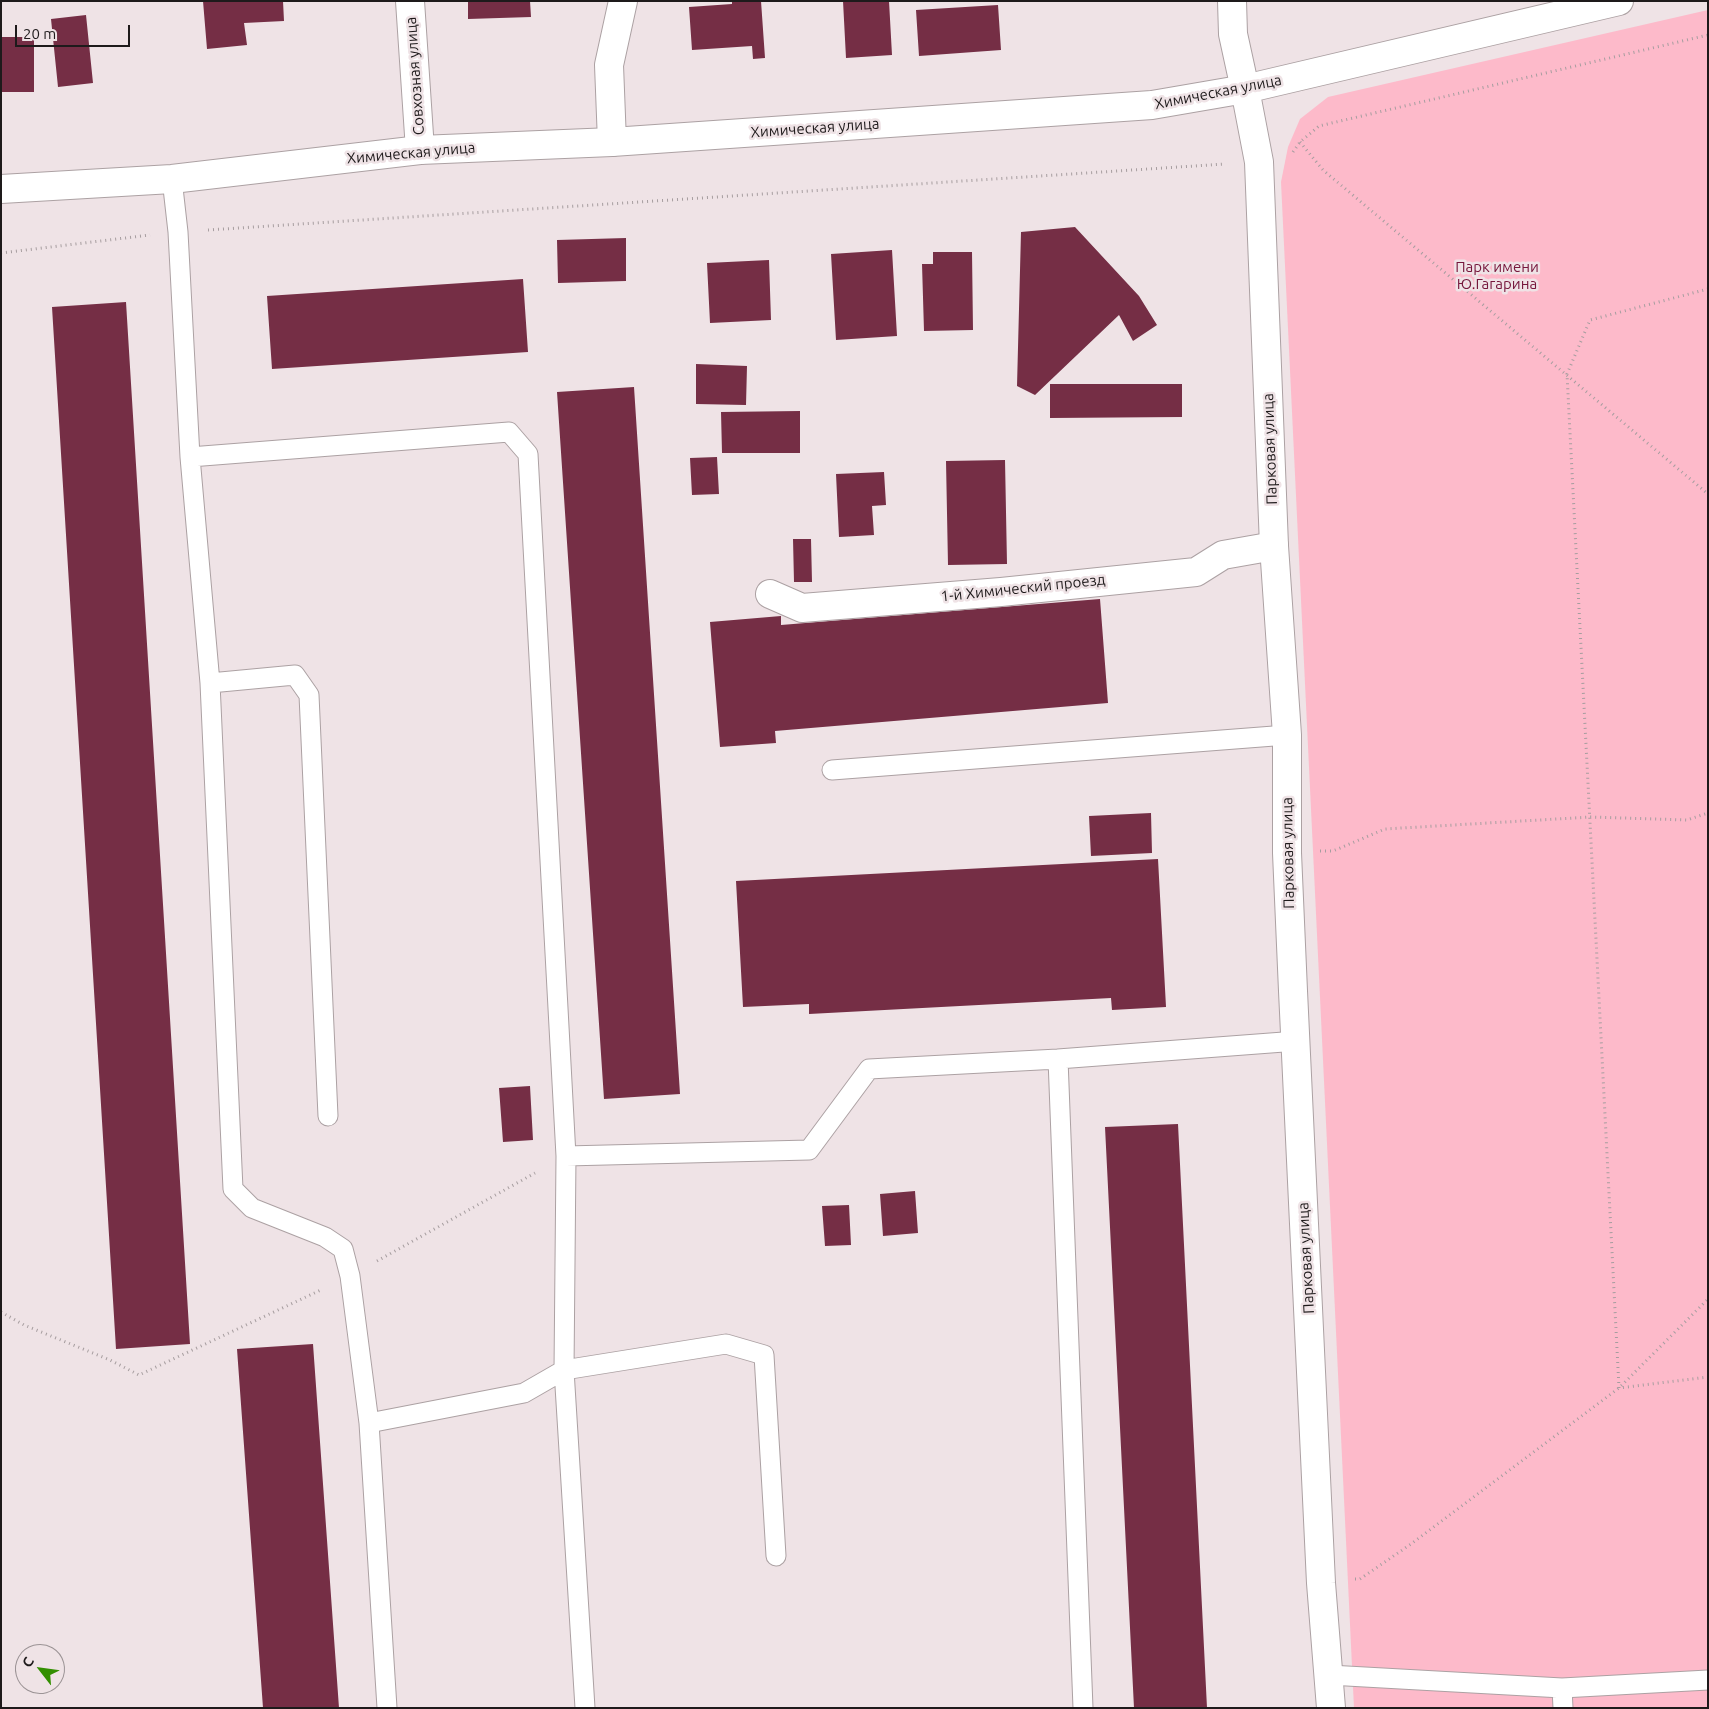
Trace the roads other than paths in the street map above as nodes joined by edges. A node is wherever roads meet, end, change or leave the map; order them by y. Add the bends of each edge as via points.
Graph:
1 (410, 1) edge
2 (623, 1) edge
3 (1232, 1) edge
4 (1619, 1) edge
5 (1245, 89) junction
6 (612, 142) junction
7 (420, 150) junction
8 (172, 179) junction
9 (1, 189) edge
10 (190, 457) junction
11 (1274, 546) junction
12 (770, 594) dead end
13 (210, 683) junction
14 (1287, 735) junction
15 (832, 770) dead end
16 (1297, 1041) junction
17 (1058, 1059) junction
18 (328, 1116) dead end
19 (566, 1156) junction
20 (564, 1370) junction
21 (370, 1422) junction
22 (776, 1556) dead end
23 (1329, 1675) junction
24 (1708, 1680) edge
25 (1562, 1688) junction
26 (387, 1708) edge
27 (585, 1708) edge
28 (1083, 1708) edge
29 (1331, 1708) edge
30 (1563, 1708) edge

1 - 7 street, Совхозная улица
2 - 6 street via 608,65
3 - 5 street, Парковая улица via 1233,34
4 - 5 street, Химическая улица
5 - 6 street, Химическая улица via 1152,105
5 - 11 street, Парковая улица via 1259,162
6 - 7 street, Химическая улица
7 - 8 street, Химическая улица
8 - 9 street, Химическая улица
8 - 10 lane via 178,232
10 - 13 lane
10 - 19 lane via 509,432 528,454
11 - 12 street, 1-й Химический проезд via 1223,555 1196,572 1001,592 802,608
11 - 14 street, Парковая улица
13 - 18 lane via 295,675 309,695
13 - 21 lane via 233,1189 252,1208 325,1237 343,1249 350,1276
14 - 15 lane
14 - 16 street, Парковая улица via 1287,853
16 - 17 lane
16 - 23 street, Парковая улица via 1321,1583
17 - 19 lane via 869,1069 809,1150
17 - 28 lane
19 - 20 lane
20 - 21 lane via 524,1393
20 - 22 lane via 726,1344 764,1354
20 - 27 lane
21 - 26 lane
23 - 25 lane
23 - 29 street, Парковая улица
24 - 25 lane
25 - 30 lane

